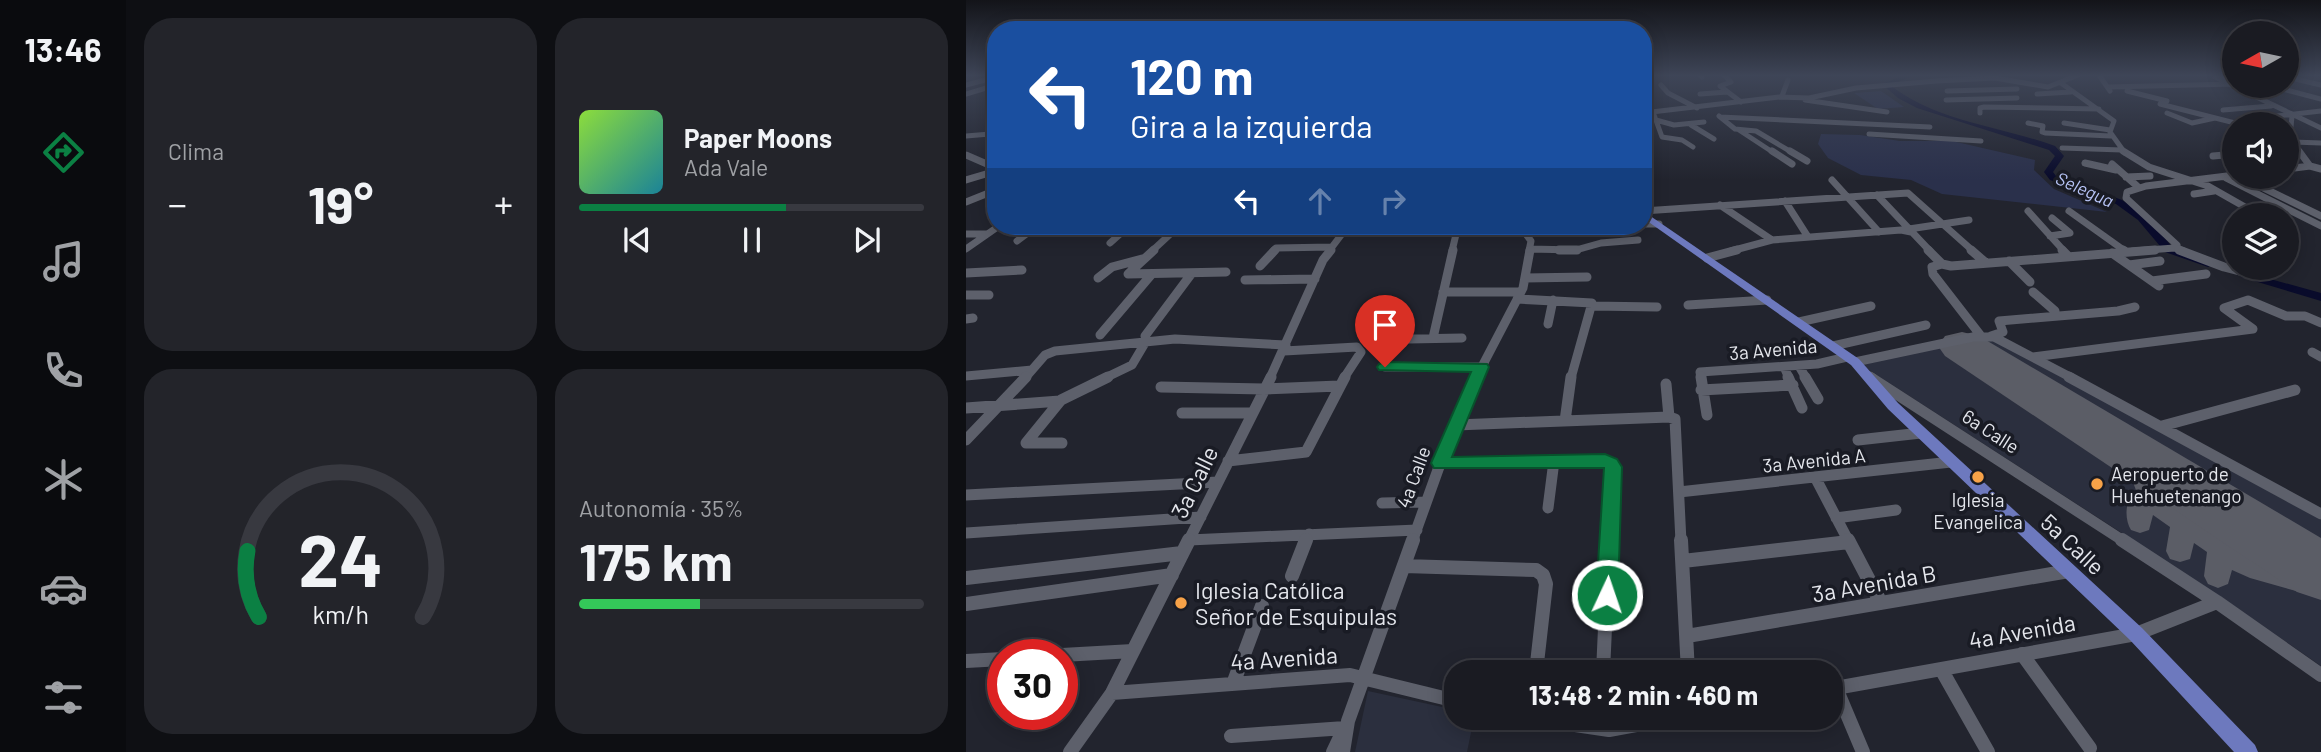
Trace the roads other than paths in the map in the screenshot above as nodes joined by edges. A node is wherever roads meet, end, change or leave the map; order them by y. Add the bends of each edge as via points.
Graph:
1 (1674, 110) edge
2 (1710, 110) edge
3 (1870, 110) joint
4 (2100, 110) edge
5 (2184, 110) edge
6 (2321, 111) edge
7 (1653, 112) joint
8 (1887, 112) dead end
9 (2167, 113) dead end
10 (2299, 115) edge
11 (1720, 117) junction
12 (2216, 118) junction
13 (2222, 119) edge
14 (2299, 119) edge
15 (1656, 120) junction
16 (1704, 122) dead end
17 (2028, 123) dead end
18 (1690, 124) junction
19 (1867, 124) junction
20 (1892, 125) junction
21 (1930, 127) dead end
22 (2321, 128) edge
23 (1738, 129) junction
24 (2059, 133) junction
25 (2111, 133) junction
26 (987, 134) edge
27 (1869, 134) dead end
28 (966, 136) edge
29 (1899, 137) junction
30 (1714, 139) dead end
31 (2299, 140) edge
32 (1981, 141) dead end
33 (2321, 143) edge
34 (1693, 147) dead end
35 (2062, 148) dead end
36 (2122, 150) junction
37 (2299, 151) edge
38 (966, 155) edge
39 (2222, 155) edge
40 (2213, 156) dead end
41 (1807, 162) dead end
42 (2085, 163) dead end
43 (1792, 164) dead end
44 (987, 165) edge
45 (2310, 166) junction
46 (2299, 167) edge
47 (2321, 169) edge
48 (987, 172) edge
49 (2150, 176) dead end
50 (2126, 177) junction
51 (2222, 179) edge
52 (966, 180) edge
53 (1832, 180) dead end
54 (2200, 183) junction
55 (2137, 186) junction
56 (2248, 189) edge
57 (2266, 189) edge
58 (2218, 191) junction
59 (987, 194) edge
60 (2194, 194) dead end
61 (1877, 195) junction
62 (1848, 197) junction
63 (1785, 201) junction
64 (966, 202) edge
65 (2238, 203) edge
66 (1720, 205) junction
67 (1652, 211) edge
68 (2028, 211) dead end
69 (2069, 211) dead end
70 (2321, 216) edge
71 (2077, 217) junction
72 (2052, 218) junction
73 (1652, 219) edge
74 (2035, 219) junction
75 (1969, 220) dead end
76 (1652, 224) edge
77 (1659, 224) junction
78 (1945, 224) junction
79 (2321, 226) edge
80 (1910, 231) junction
81 (1879, 232) junction
82 (966, 234) edge
83 (987, 234) edge
84 (987, 235) edge
85 (1025, 235) edge
86 (1119, 235) edge
87 (1169, 235) edge
88 (1341, 235) edge
89 (1456, 235) edge
90 (1528, 235) edge
91 (2050, 236) junction
92 (1808, 237) junction
93 (1638, 240) dead end
94 (1772, 240) junction
95 (1017, 241) dead end
96 (1110, 243) dead end
97 (1331, 247) junction
98 (2170, 248) junction
99 (966, 249) edge
100 (1530, 249) junction
101 (2126, 252) junction
102 (2112, 253) junction
103 (2068, 256) junction
104 (1144, 258) junction
105 (1707, 258) junction
106 (2009, 261) junction
107 (2160, 261) dead end
108 (1986, 263) junction
109 (2222, 263) edge
110 (1942, 264) junction
111 (2129, 265) junction
112 (1260, 266) dead end
113 (1022, 270) dead end
114 (1226, 272) dead end
115 (966, 273) edge
116 (1192, 273) junction
117 (2206, 274) dead end
118 (1151, 275) junction
119 (1587, 277) dead end
120 (1098, 278) dead end
121 (1525, 278) junction
122 (1315, 279) junction
123 (1245, 280) dead end
124 (2030, 282) dead end
125 (1443, 292) junction
126 (2033, 292) dead end
127 (966, 295) edge
128 (989, 295) dead end
129 (1519, 296) junction
130 (1553, 300) junction
131 (1767, 300) junction
132 (1688, 305) dead end
133 (1592, 306) junction
134 (1871, 306) dead end
135 (1657, 307) dead end
136 (2135, 307) dead end
137 (2122, 309) junction
138 (2055, 311) junction
139 (2040, 316) junction
140 (1799, 322) junction
141 (2321, 323) edge
142 (1548, 324) dead end
143 (1926, 325) dead end
144 (1100, 335) dead end
145 (1992, 336) junction
146 (1433, 338) junction
147 (1462, 338) dead end
148 (1409, 339) dead end
149 (1145, 340) junction
150 (1833, 346) junction
151 (1285, 348) junction
152 (2033, 357) junction
153 (1855, 364) junction
154 (1799, 366) junction
155 (1385, 367) dead end
156 (1481, 367) junction
157 (1784, 367) junction
158 (1032, 370) junction
159 (966, 376) edge
160 (1666, 384) dead end
161 (1793, 385) junction
162 (1339, 386) junction
163 (1161, 387) dead end
164 (1265, 389) junction
165 (1701, 390) junction
166 (2295, 390) dead end
167 (1818, 399) dead end
168 (1061, 400) junction
169 (1002, 405) junction
170 (966, 408) edge
171 (1802, 408) dead end
172 (1182, 413) dead end
173 (1252, 413) junction
174 (1707, 415) dead end
175 (1669, 416) junction
176 (1565, 421) junction
177 (1455, 425) junction
178 (2162, 426) junction
179 (1921, 433) junction
180 (966, 440) edge
181 (1858, 440) dead end
182 (1062, 443) dead end
183 (1228, 461) junction
184 (1554, 461) junction
185 (1951, 462) junction
186 (1440, 463) junction
187 (1815, 477) junction
188 (1218, 482) junction
189 (1679, 492) junction
190 (966, 495) edge
191 (1425, 502) junction
192 (1382, 503) dead end
193 (1548, 509) dead end
194 (1896, 510) dead end
195 (2319, 510) edge
196 (1201, 517) junction
197 (1836, 518) junction
198 (1417, 530) junction
199 (966, 533) edge
200 (1309, 534) junction
201 (1189, 540) junction
202 (1849, 542) junction
203 (1182, 554) junction
204 (1683, 561) junction
205 (1404, 566) junction
206 (2069, 571) junction
207 (1172, 575) junction
208 (1292, 576) dead end
209 (966, 578) edge
210 (1881, 603) junction
211 (2217, 603) junction
212 (966, 604) edge
213 (1262, 606) dead end
214 (2136, 634) junction
215 (1686, 636) junction
216 (1133, 651) junction
217 (1078, 654) edge
218 (2022, 654) junction
219 (987, 660) edge
220 (1537, 660) edge
221 (1604, 660) edge
222 (1687, 660) edge
223 (966, 661) edge
224 (1941, 669) junction
225 (2321, 675) edge
226 (1365, 679) junction
227 (1233, 684) junction
228 (1843, 686) edge
229 (1112, 693) junction
230 (1444, 698) edge
231 (1843, 709) edge
232 (1346, 724) junction
233 (1231, 736) dead end
234 (2090, 748) dead end
235 (1070, 752) edge
236 (1333, 752) edge
237 (1343, 752) edge
238 (1863, 752) edge
239 (1989, 752) edge
240 (2248, 752) edge

1 - 7 street
2 - 11 street
3 - 8 street
3 - 19 street
4 - 25 street via 2113,121
5 - 12 street
6 - 10 street
7 - 15 street
9 - 12 street via 2192,123
11 - 19 street
11 - 23 street
12 - 13 street
14 - 22 street
15 - 18 street
15 - 34 street via 1662,137
16 - 18 street
17 - 24 street via 2043,126 2043,132
18 - 30 street
19 - 20 street
20 - 21 street
20 - 29 street
23 - 41 street via 1756,131
23 - 43 street
24 - 25 street
24 - 25 street via 2064,121
25 - 36 street
26 - 28 street
27 - 29 street
29 - 32 street
31 - 33 street
35 - 36 street
36 - 54 street via 2136,162
37 - 45 street
38 - 44 street
39 - 40 street
42 - 50 street via 2114,167
45 - 46 street
45 - 47 street
48 - 52 street
49 - 50 street
50 - 55 street
51 - 54 street
53 - 62 street
54 - 55 street
54 - 58 street
55 - 98 street via 2126,198 2174,242
56 - 79 street
57 - 70 street
58 - 60 street
58 - 65 street
59 - 64 street
61 - 62 street
61 - 78 street via 1911,194
61 - 80 street
62 - 63 street
62 - 81 street
63 - 66 street
63 - 92 street
66 - 67 street
66 - 94 street
68 - 74 street
69 - 71 street
71 - 72 street
71 - 101 street
72 - 74 street
72 - 91 street via 2070,233
73 - 77 main road, 6a Calle
74 - 91 street
75 - 78 street
76 - 77 street
77 - 105 main road, 6a Calle
78 - 80 street
78 - 108 street
80 - 81 street
80 - 110 street
81 - 92 street
82 - 83 street
84 - 99 street
85 - 95 street
86 - 96 street
87 - 104 street
88 - 97 street, 3a Calle
89 - 125 street
90 - 100 street
91 - 103 street
92 - 94 street
93 - 100 street via 1576,250
94 - 105 street
97 - 112 street via 1276,248
97 - 122 street, 3a Calle
98 - 101 street
98 - 109 street
100 - 121 street, 4a Calle
101 - 102 street
102 - 103 street
102 - 111 street
103 - 106 street
104 - 118 street via 1128,274
104 - 120 street via 1112,267
105 - 131 main road, 6a Calle
106 - 108 street
106 - 124 street
107 - 111 street
108 - 110 street
110 - 145 street via 1932,267 1933,274
111 - 117 street via 2155,283
113 - 115 street
114 - 116 street
116 - 118 street
116 - 149 street
118 - 144 street
119 - 121 street
121 - 129 street, 4a Calle
122 - 123 street
122 - 151 street, 3a Calle
125 - 129 street
125 - 146 street
126 - 138 street
127 - 128 street
129 - 130 street
129 - 156 street, 4a Calle
130 - 133 street via 1588,301
130 - 142 street
131 - 132 street
131 - 140 main road, 6a Calle
133 - 135 street
133 - 176 street via 1571,376
134 - 140 street
136 - 137 street
137 - 138 street
137 - 139 street
138 - 139 street
139 - 145 street via 1999,321 2007,332
140 - 150 main road, 6a Calle
141 - 152 street via 2305,316 2286,316 2244,299 2224,309 2253,329 2250,331
143 - 150 street
145 - 152 street
145 - 153 street, 3a Avenida
146 - 147 street
146 - 148 street
149 - 151 street
149 - 158 street via 1055,351
149 - 168 street via 1132,365
150 - 153 main road, 6a Calle
151 - 162 street via 1357,347 1361,352
151 - 164 street, 3a Calle
152 - 178 street
153 - 154 street, 3a Avenida
153 - 179 main road, 5a Calle
153 - 211 street, 6a Calle
154 - 157 street, 3a Avenida
154 - 167 street
155 - 156 street
156 - 177 street, 4a Calle
157 - 161 street
157 - 165 street, 3a Avenida via 1700,372
158 - 159 street
158 - 169 street
160 - 175 street
161 - 165 street
161 - 171 street
162 - 164 street
162 - 183 street via 1306,452
163 - 164 street
164 - 173 street, 3a Calle
165 - 174 street
166 - 178 street
168 - 169 street
168 - 182 street via 1026,443
169 - 170 street
169 - 180 street
172 - 173 street
173 - 183 street, 3a Calle
175 - 176 street
175 - 189 street via 1675,419
176 - 177 street
177 - 186 street, 4a Calle
178 - 195 street
179 - 181 street
179 - 185 main road, 5a Calle
183 - 188 street, 3a Calle
184 - 186 street
184 - 193 street
184 - 221 street via 1605,461 1613,467
185 - 187 street, 3a Avenida A
185 - 206 main road, 5a Calle
186 - 191 street, 4a Calle
187 - 189 street, 3a Avenida A
187 - 197 street
188 - 190 street
188 - 196 street, 3a Calle
189 - 204 street
191 - 192 street
191 - 198 street, 4a Calle
194 - 197 street
196 - 199 street
196 - 201 street, 3a Calle
197 - 202 street
198 - 200 street
198 - 205 street, 4a Calle
200 - 201 street
200 - 208 street
201 - 203 street, 3a Calle
202 - 204 street
202 - 210 street
203 - 207 street, 3a Calle
203 - 209 street
204 - 215 street
205 - 220 street via 1536,570 1546,584
205 - 226 street, 4a Calle
206 - 210 street, 3a Avenida B
206 - 214 main road, 5a Calle
207 - 212 street
207 - 216 street, 3a Calle
210 - 215 street, 3a Avenida B
211 - 214 street, 4a Avenida
211 - 225 street, 6a Calle
213 - 227 street
214 - 218 street, 4a Avenida
214 - 240 main road, 5a Calle
215 - 222 street
216 - 217 street
216 - 229 street, 3a Calle
218 - 224 street, 4a Avenida
218 - 234 street
219 - 223 street
224 - 228 street, 4a Avenida
224 - 239 street
226 - 227 street, 4a Avenida via 1350,676
226 - 230 street, 4a Avenida
226 - 232 street, 4a Calle
227 - 229 street, 4a Avenida
229 - 235 street, 3a Calle
231 - 238 street
232 - 233 street
232 - 236 street
232 - 237 street, 4a Calle

